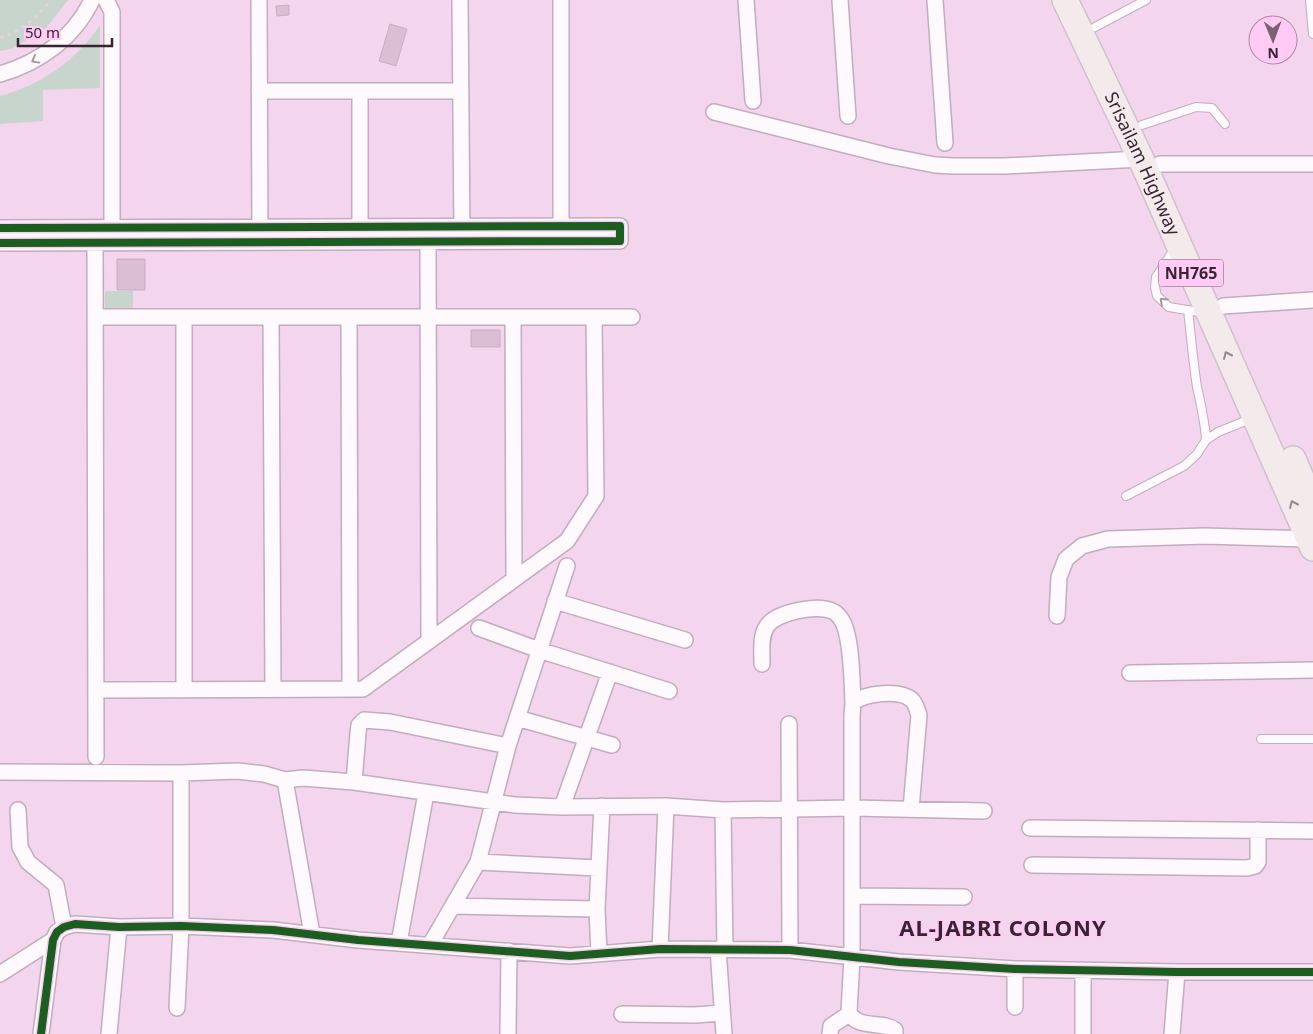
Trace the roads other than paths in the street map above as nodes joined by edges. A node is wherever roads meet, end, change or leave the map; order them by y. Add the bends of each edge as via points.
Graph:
1 (92, 0) edge
2 (106, 0) edge
3 (259, 0) edge
4 (460, 0) edge
5 (561, 0) edge
6 (746, 0) edge
7 (840, 0) edge
8 (935, 0) edge
9 (1066, 0) edge
10 (1083, 0) edge
11 (1146, 0) edge
12 (1310, 0) edge
13 (1096, 27) junction
14 (1313, 34) edge
15 (0, 74) edge
16 (259, 91) junction
17 (360, 91) junction
18 (460, 91) junction
19 (753, 101) dead end
20 (714, 112) dead end
21 (848, 116) dead end
22 (1224, 124) dead end
23 (1142, 125) junction
24 (945, 143) dead end
25 (1151, 162) junction
26 (1313, 164) edge
27 (360, 226) junction
28 (462, 226) junction
29 (561, 226) junction
30 (112, 227) junction
31 (260, 227) junction
32 (0, 228) edge
33 (260, 242) junction
34 (360, 242) junction
35 (428, 242) junction
36 (462, 242) junction
37 (561, 242) junction
38 (0, 243) edge
39 (95, 243) junction
40 (1178, 243) junction
41 (1313, 300) edge
42 (1207, 310) junction
43 (96, 317) junction
44 (184, 317) junction
45 (271, 317) junction
46 (349, 317) junction
47 (429, 317) junction
48 (513, 317) junction
49 (594, 317) junction
50 (632, 317) dead end
51 (1255, 417) junction
52 (1206, 440) junction
53 (1126, 496) dead end
54 (1313, 505) edge
55 (1311, 543) edge
56 (567, 566) dead end
57 (514, 579) junction
58 (556, 600) junction
59 (1057, 616) dead end
60 (479, 628) dead end
61 (685, 640) dead end
62 (429, 641) junction
63 (540, 650) junction
64 (762, 664) dead end
65 (1313, 670) edge
66 (610, 672) junction
67 (1130, 673) dead end
68 (273, 689) junction
69 (350, 689) junction
70 (96, 690) junction
71 (184, 690) junction
72 (668, 691) dead end
73 (853, 703) junction
74 (517, 718) junction
75 (789, 724) dead end
76 (586, 738) junction
77 (1261, 738) dead end
78 (1313, 739) edge
79 (612, 745) dead end
80 (508, 746) junction
81 (96, 757) dead end
82 (0, 772) edge
83 (181, 773) junction
84 (285, 780) junction
85 (354, 782) junction
86 (426, 793) junction
87 (493, 801) junction
88 (602, 806) junction
89 (666, 806) junction
90 (562, 807) junction
91 (853, 808) junction
92 (789, 809) junction
93 (911, 809) junction
94 (18, 810) dead end
95 (723, 810) junction
96 (984, 811) dead end
97 (1030, 828) dead end
98 (1258, 830) junction
99 (1313, 831) edge
100 (478, 862) junction
101 (1032, 865) dead end
102 (597, 868) junction
103 (853, 896) junction
104 (964, 896) dead end
105 (453, 906) junction
106 (596, 909) junction
107 (181, 926) junction
108 (64, 927) junction
109 (120, 927) junction
110 (312, 934) junction
111 (53, 940) junction
112 (399, 942) junction
113 (430, 945) junction
114 (660, 949) junction
115 (721, 950) junction
116 (790, 950) junction
117 (509, 951) junction
118 (599, 954) junction
119 (852, 957) junction
120 (1015, 969) junction
121 (1084, 971) junction
122 (1176, 972) junction
123 (1313, 972) edge
124 (0, 974) edge
125 (1015, 1007) dead end
126 (177, 1008) dead end
127 (721, 1013) junction
128 (622, 1014) dead end
129 (849, 1014) junction
130 (41, 1034) edge
131 (109, 1034) edge
132 (508, 1034) edge
133 (724, 1034) edge
134 (830, 1034) edge
135 (895, 1034) edge
136 (1083, 1034) edge
137 (1172, 1034) edge

1 -> 15 street via 75,27 58,44 18,69
2 - 30 street via 112,12
3 - 16 street
4 - 18 street
5 - 29 street
6 - 19 street
7 - 21 street
8 - 24 street
9 - 25 highway, Srisailam Highway / NH765
10 - 13 highway, Srisailam Highway / NH765
11 - 13 lane
12 - 14 lane
13 - 23 highway, Srisailam Highway / NH765
16 - 17 street
16 - 31 street
17 - 18 street
17 - 27 street
18 - 28 street
20 - 25 street via 935,165
22 - 23 lane via 1212,108 1204,106
23 - 25 highway, Srisailam Highway / NH765
25 - 26 street
25 - 40 highway, Srisailam Highway / NH765
25 - 42 highway, Srisailam Highway / NH765
27 - 28 street
27 - 31 street
27 - 34 street
28 - 29 street
28 - 36 street
29 - 37 street
29 - 37 street via 620,226 620,241
30 - 31 street
30 - 32 street
31 - 33 street
33 - 34 street
33 - 39 street
34 - 35 street
35 - 36 street
35 - 47 street
36 - 37 street
38 - 39 street
39 - 43 street
40 - 42 highway, Srisailam Highway / NH765
42 -> 40 lane via 1169,307 1157,296 1156,277
41 - 42 street
51 -> 42 highway, Srisailam Highway / NH765
42 - 52 lane via 1191,345
42 - 54 highway, Srisailam Highway / NH765
43 - 44 street
43 - 70 street
44 - 45 street
44 - 71 street
45 - 46 street
45 - 68 street
46 - 47 street
46 - 69 street
47 - 48 street
47 - 62 street
48 - 49 street
48 - 57 street
49 - 50 street
49 - 57 street via 596,496 567,541
51 - 52 lane
55 -> 51 highway, Srisailam Highway / NH765
52 - 53 lane via 1184,466
55 - 59 street via 1205,536 1108,539 1082,546 1066,559 1058,577
56 - 58 street
57 - 62 street
58 - 61 street
58 - 63 street
60 - 63 street
62 - 69 street via 363,689
63 - 66 street
63 - 74 street
64 - 73 street via 767,626 776,618 817,607 833,611 842,620 848,642
65 - 67 street
66 - 72 street
66 - 76 street
68 - 69 street
68 - 71 street
70 - 71 street
70 - 81 street
73 - 91 street
73 - 93 street via 869,695 888,694 905,696 916,705 919,715
74 - 76 street
74 - 80 street
75 - 92 street
76 - 79 street
76 - 90 street
77 - 78 lane
80 - 85 street via 390,722 364,720 359,725
80 - 87 street
82 - 83 street
83 - 84 street via 238,771
83 - 107 street
84 - 85 street via 303,778
84 - 110 street
85 - 86 street
86 - 87 street
86 - 112 street
87 - 90 street
87 - 100 street
88 - 89 street
88 - 90 street
88 - 102 street
89 - 95 street
89 - 114 street
91 - 92 street
91 - 93 street
91 - 103 street
92 - 95 street
92 - 116 street
93 - 96 street
94 - 108 street via 20,848 28,862 56,886
95 - 115 street
97 - 98 street
98 - 99 street
98 - 101 street via 1258,862 1247,868
100 - 102 street
100 - 105 street
102 - 106 street
103 - 104 street
103 - 119 street
105 - 106 street
105 - 113 street
106 - 118 street
107 - 109 street
107 - 110 street
107 - 126 street
108 - 109 street via 75,924
108 - 111 street
109 - 131 street
110 - 112 street
111 - 124 street
111 - 130 street
112 - 113 street
113 - 117 street
114 - 115 street
114 - 118 street
115 - 116 street
115 - 127 street
116 - 119 street
117 - 118 street via 570,956
117 - 132 street
119 - 120 street
119 - 129 street
120 - 121 street
120 - 125 street
121 - 122 street
121 - 136 street
122 - 123 street
122 - 137 street
127 - 128 street
127 - 133 street
129 - 134 street via 831,1026
129 - 135 street via 857,1021 886,1026 895,1030

